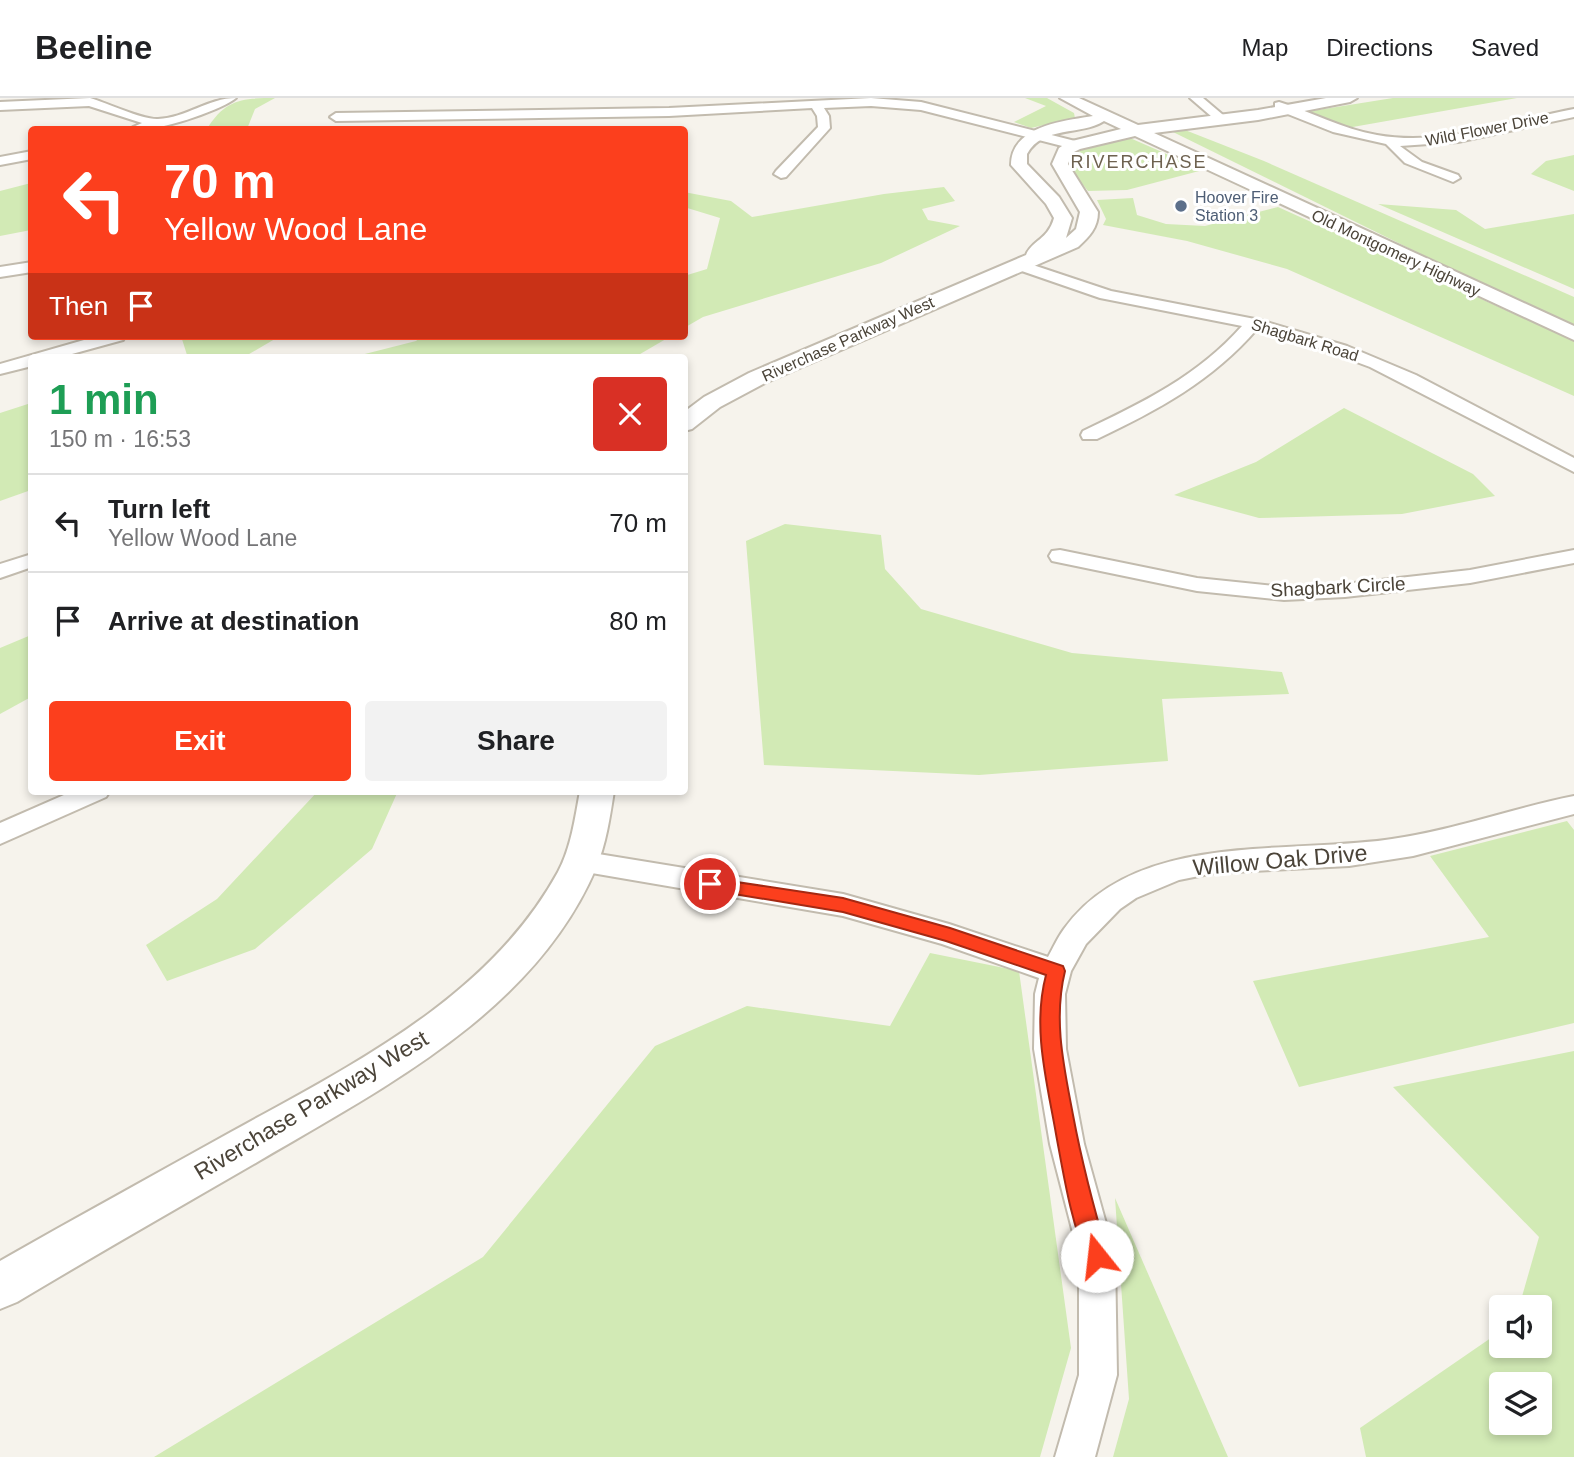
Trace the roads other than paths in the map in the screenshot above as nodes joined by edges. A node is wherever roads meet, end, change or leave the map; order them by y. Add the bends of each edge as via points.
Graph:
1 (216, 98) edge
2 (230, 98) edge
3 (1067, 98) edge
4 (1346, 99) edge
5 (814, 103) junction
6 (1202, 103) edge
7 (0, 106) edge
8 (1283, 108) junction
9 (629, 113) junction
10 (1574, 113) edge
11 (336, 117) dead end
12 (1110, 118) junction
13 (1223, 120) junction
14 (155, 123) junction
15 (145, 126) edge
16 (624, 126) edge
17 (1138, 130) junction
18 (1038, 136) junction
19 (1391, 141) junction
20 (1074, 145) junction
21 (28, 156) edge
22 (0, 161) edge
23 (781, 174) dead end
24 (1453, 178) dead end
25 (1018, 265) junction
26 (28, 268) edge
27 (0, 272) edge
28 (1252, 324) junction
29 (1574, 334) edge
30 (103, 340) edge
31 (53, 354) edge
32 (28, 361) edge
33 (0, 369) edge
34 (688, 421) edge
35 (1090, 435) dead end
36 (1574, 466) edge
37 (1060, 556) dead end
38 (1574, 556) edge
39 (28, 561) edge
40 (0, 571) edge
41 (88, 795) edge
42 (596, 795) edge
43 (1574, 805) edge
44 (0, 834) edge
45 (580, 861) junction
46 (1056, 971) junction
47 (0, 1286) edge
48 (1075, 1457) edge

1 - 14 street
2 - 14 street via 198,113
3 - 12 street, Old Montgomery Highway
4 - 8 street
5 - 9 street
5 - 18 street via 920,106
5 - 23 street via 823,116 824,128
6 - 8 street
6 - 12 street
6 - 13 street
7 - 14 street via 90,102
8 - 13 street
8 - 19 street, Wild Flower Drive via 1343,132
9 - 11 street
9 - 16 street
10 - 19 street, Wild Flower Drive via 1442,140
12 - 17 street, Old Montgomery Highway
12 - 18 street
13 - 17 street
14 - 15 street
17 - 20 street
17 - 29 street, Old Montgomery Highway
18 - 20 street
18 - 25 street, Riverchase Parkway West via 1022,145 1017,162 1053,201 1062,224 1048,245
19 - 24 street via 1410,161
20 - 25 street, Riverchase Parkway West via 1065,151 1060,164 1089,207 1089,225 1071,243
21 - 22 street
25 - 28 street, Shagbark Road via 1118,298
25 - 34 street, Riverchase Parkway West via 757,378
26 - 27 street
28 - 35 street via 1220,360 1187,386
28 - 36 street, Shagbark Road via 1307,338 1387,368
30 - 31 street
32 - 33 street
37 - 38 street, Shagbark Circle via 1185,583 1308,593 1448,579 1534,567
39 - 40 street
41 - 44 street
42 - 45 street, Riverchase Parkway West
43 - 46 street, Willow Oak Drive via 1413,846 1177,870 1143,881 1110,901 1075,936
45 - 46 street via 843,905
45 - 47 street, Riverchase Parkway West via 546,923 480,994 425,1039
46 - 48 street, Willow Oak Drive via 1050,994 1050,1049 1074,1176 1097,1256 1098,1375

